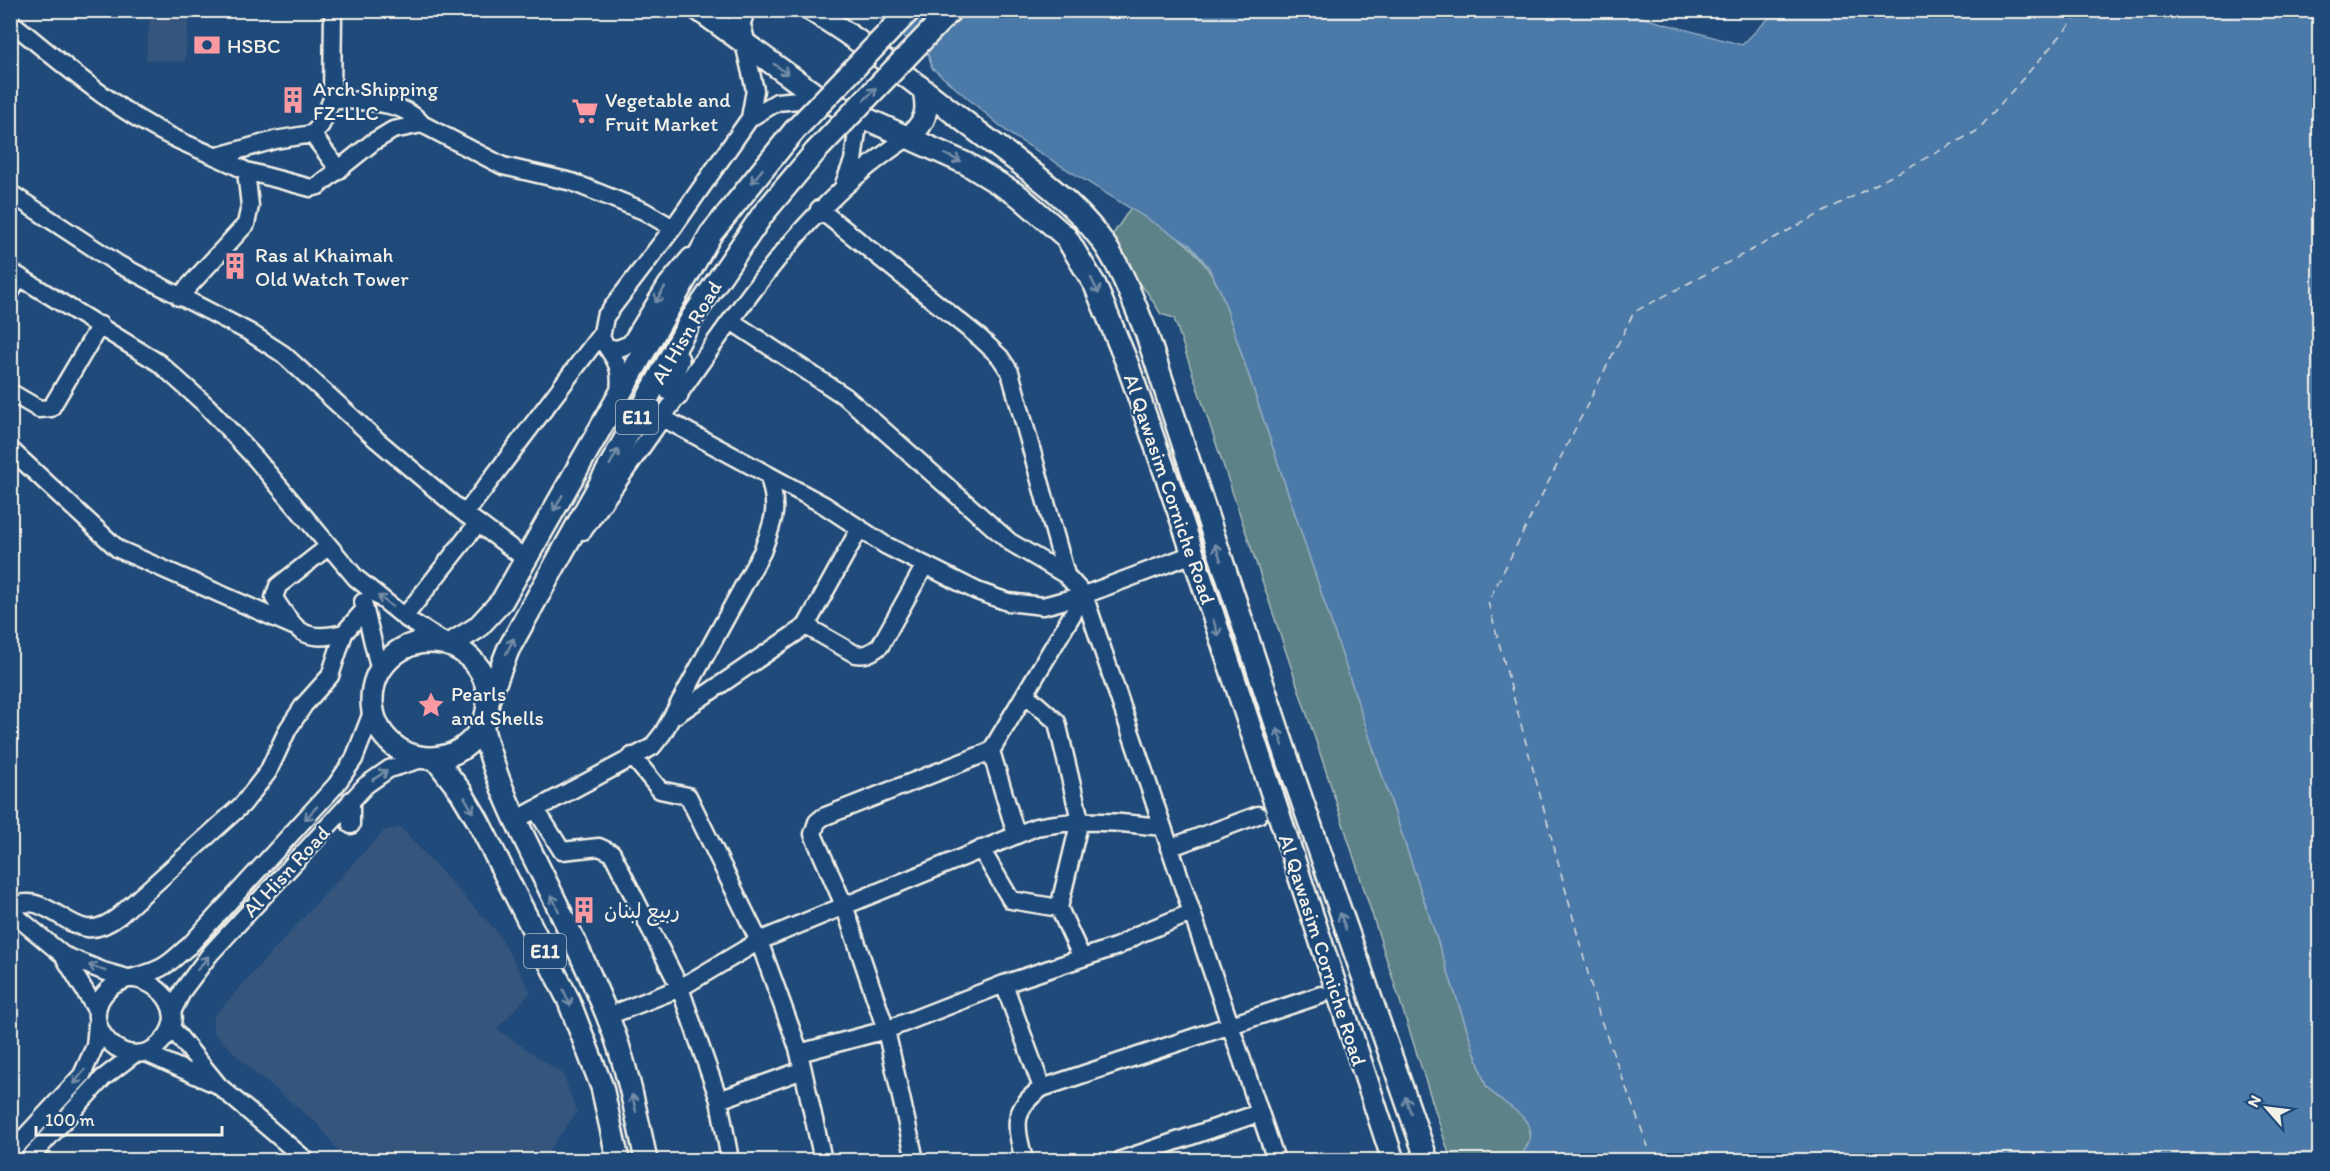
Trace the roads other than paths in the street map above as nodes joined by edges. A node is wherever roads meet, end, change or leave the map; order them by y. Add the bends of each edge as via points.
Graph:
1 (333, 10) edge
2 (699, 10) edge
3 (744, 10) edge
4 (810, 10) edge
5 (910, 10) edge
6 (951, 10) edge
7 (13, 20) edge
8 (744, 43) junction
9 (924, 91) junction
10 (820, 98) junction
11 (332, 99) junction
12 (859, 117) junction
13 (750, 118) junction
14 (422, 124) junction
15 (312, 134) junction
16 (909, 137) junction
17 (815, 152) junction
18 (218, 156) junction
19 (339, 170) junction
20 (246, 171) junction
21 (844, 185) junction
22 (10, 193) edge
23 (819, 209) junction
24 (674, 228) junction
25 (711, 234) junction
26 (15, 274) edge
27 (10, 292) edge
28 (179, 297) junction
29 (730, 321) junction
30 (100, 325) junction
31 (604, 340) junction
32 (10, 392) edge
33 (619, 394) junction
34 (677, 395) junction
35 (661, 417) junction
36 (10, 449) edge
37 (768, 477) junction
38 (1152, 490) dead end
39 (1174, 500) junction
40 (472, 519) junction
41 (860, 528) junction
42 (329, 546) junction
43 (1193, 554) junction
44 (526, 559) junction
45 (925, 565) junction
46 (1066, 575) junction
47 (356, 578) junction
48 (540, 593) junction
49 (1084, 594) junction
50 (365, 609) junction
51 (405, 616) junction
52 (293, 626) junction
53 (806, 626) junction
54 (344, 633) junction
55 (450, 645) junction
56 (380, 670) junction
57 (1025, 694) junction
58 (488, 700) junction
59 (373, 710) junction
60 (672, 717) junction
61 (482, 725) junction
62 (991, 751) junction
63 (632, 756) junction
64 (430, 758) junction
65 (351, 800) junction
66 (537, 810) junction
67 (1258, 815) dead end
68 (1080, 820) junction
69 (514, 821) junction
70 (351, 825) dead end
71 (1162, 827) junction
72 (1016, 834) junction
73 (1168, 848) junction
74 (981, 849) junction
75 (844, 905) junction
76 (1059, 908) junction
77 (1191, 913) junction
78 (12, 914) edge
79 (759, 941) junction
80 (63, 955) junction
81 (1082, 958) junction
82 (133, 979) junction
83 (1004, 984) junction
84 (680, 988) junction
85 (1321, 995) dead end
86 (608, 1016) junction
87 (97, 1017) junction
88 (172, 1019) junction
89 (1229, 1026) junction
90 (886, 1030) junction
91 (139, 1054) junction
92 (801, 1061) junction
93 (219, 1086) junction
94 (1042, 1088) junction
95 (719, 1100) junction
96 (1259, 1113) junction
97 (10, 1153) edge
98 (300, 1159) edge
99 (28, 1161) edge
100 (618, 1161) edge
101 (646, 1161) edge
102 (730, 1161) edge
103 (823, 1161) edge
104 (915, 1161) edge
105 (1024, 1161) edge
106 (1121, 1161) edge
107 (1276, 1161) edge
108 (1393, 1161) edge
109 (1427, 1161) edge

1 - 11 street
2 - 8 main road, Al Qawasim Corniche Road
3 - 8 main road via 739,23
4 - 9 main road, Al Qawasim Corniche Road via 856,38
5 -> 25 main road, Al Hisn Road / E11, bridge via 794,130
17 -> 6 main road, Al Hisn Road / E11, bridge
7 - 18 street via 104,95 169,136
8 -> 10 main road, Al Qawasim Corniche Road
8 - 13 street via 754,90
9 - 16 main road via 928,106 925,119
109 -> 9 main road, Al Qawasim Corniche Road via 1146,332 1119,269 1081,214
10 - 12 main road, Al Qawasim Corniche Road
10 - 13 street via 777,102
11 - 14 street via 394,106 415,114
11 - 15 street via 321,125
12 - 16 main road, Al Qawasim Corniche Road
12 - 21 street via 853,161
13 - 24 street
14 - 19 street via 393,130
14 - 24 street via 503,166 572,182 644,211
15 - 18 street
15 - 19 street
16 - 21 street
16 -> 39 main road, Al Qawasim Corniche Road via 967,164 1019,196 1066,237 1095,285 1127,363
17 - 34 main road via 700,321 669,381 671,391
48 -> 17 main road, Al Hisn Road / E11 via 692,318 763,214
18 - 20 street
19 - 20 street via 311,188
20 - 28 street via 250,206 246,224
21 - 23 street
22 - 28 street via 118,264
23 - 29 street
23 - 46 street via 1000,357 1010,372
24 - 31 street via 605,317
25 -> 31 street via 667,284 630,344 617,349
25 - 33 main road, Al Hisn Road / E11
26 - 27 street
26 - 30 street
28 - 40 street via 283,354
29 - 34 street
29 - 46 street via 846,397 1010,542
30 - 32 street via 51,408 39,409
30 - 42 street via 159,363 207,406
31 - 33 street via 621,372
31 - 40 street
33 -> 44 main road, Al Hisn Road / E11
34 - 35 street
35 - 37 street
35 - 48 street
36 - 52 street via 118,549
37 - 41 street
37 - 60 street via 776,502 762,552
38 - 39 main road
39 - 43 main road, Al Qawasim Corniche Road
40 - 44 street
40 - 51 street
41 - 45 street
41 - 53 street
42 - 47 street
42 - 52 street via 275,590 274,598
43 - 49 street
43 -> 108 main road, Al Qawasim Corniche Road
44 - 55 main road, Al Hisn Road / E11 via 502,601 477,628
45 - 49 street via 1008,602 1043,606
45 - 53 street via 880,646 872,652 855,654
46 - 49 street
47 - 50 street
51 -> 47 street
58 -> 48 main road, Al Hisn Road / E11 via 508,650
49 - 57 street
49 - 71 street
50 - 54 street
50 - 56 street
51 - 55 street
52 - 54 street via 312,638
53 - 60 street
54 - 78 street via 330,676 290,726 257,787 119,916 90,929 38,904
55 - 56 main road via 434,642 411,646 390,658
55 - 58 main road via 478,667
56 - 59 main road via 372,697
57 - 62 street
57 - 68 street via 1057,722
58 - 61 main road
59 - 64 main road via 379,728 391,743 407,754
59 -> 82 street, Al Hisn Road via 354,759 336,785 189,946 164,967
60 - 63 street via 652,747
61 - 64 main road via 463,748
61 - 69 main road, E11 via 490,760
62 - 72 street
62 - 75 street via 817,822 813,834
63 - 66 street
63 - 79 street via 660,790 688,796
65 -> 64 street, Al Hisn Road via 389,769
64 -> 100 main road, E11 via 461,792 477,819 568,999 602,1087
65 - 70 street
88 -> 65 street, Al Hisn Road via 183,990 199,967
66 - 69 street
66 - 84 street via 562,851 599,848 612,853
67 - 73 street
68 - 71 street
68 - 72 street
68 - 76 street
86 -> 69 main road, E11
71 - 73 street
72 - 74 street
73 - 77 street
74 - 75 street
74 - 76 street via 1011,900
75 - 79 street
75 - 90 street
76 - 81 street
77 - 81 street
77 - 89 street
78 - 80 street
79 - 84 street
79 - 92 street
82 -> 80 street
80 - 87 street
81 - 83 street
82 - 87 street via 109,989 101,999
82 - 88 street via 149,981 160,988 168,999
83 - 90 street
83 - 94 street
84 - 86 street
84 - 95 street
85 - 89 street
101 -> 86 main road, E11
87 - 91 street via 110,1045
87 -> 97 street via 95,1046 82,1075
88 - 91 street via 157,1047
88 - 93 street
89 - 94 street
89 - 96 street
90 - 92 street
90 - 104 street
91 - 93 street via 180,1066
91 - 99 street via 103,1078
92 - 95 street
92 - 103 street
93 - 98 street
94 - 105 street via 1019,1110 1017,1129
95 - 102 street
96 - 106 street
96 - 107 street

